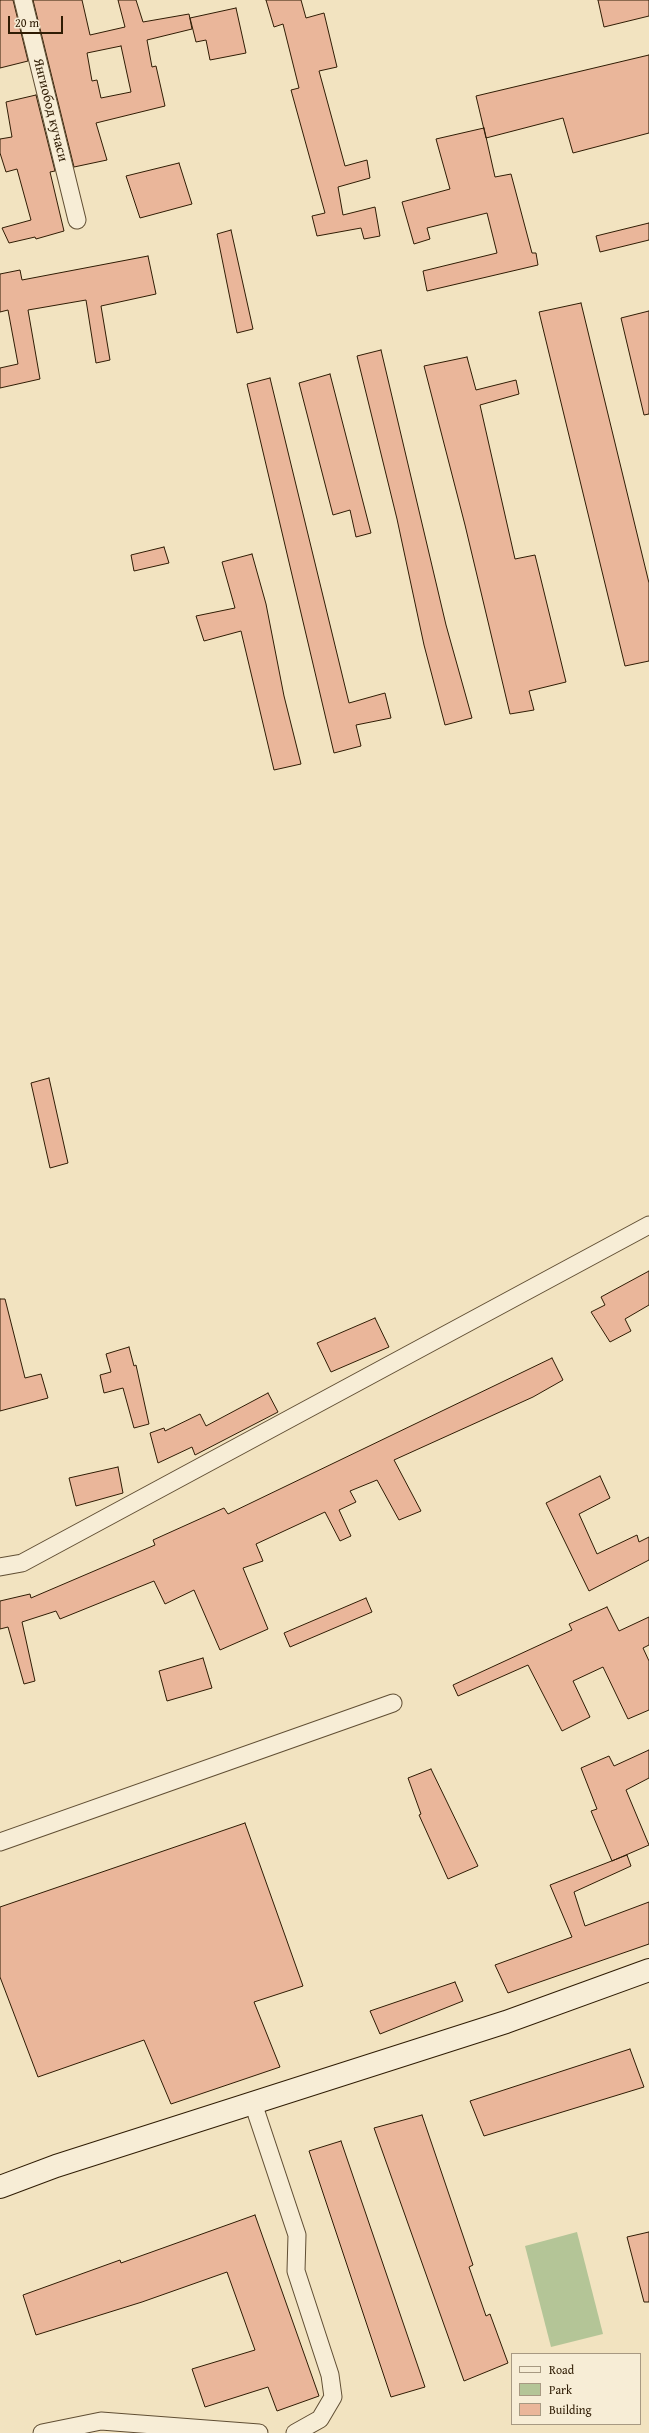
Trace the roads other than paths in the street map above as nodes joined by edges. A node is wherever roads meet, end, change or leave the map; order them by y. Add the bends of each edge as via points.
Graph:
1 (23, 0) edge
2 (77, 220) dead end
3 (649, 1225) edge
4 (0, 1566) edge
5 (393, 1703) dead end
6 (0, 1842) edge
7 (649, 1970) edge
8 (253, 2103) junction
9 (0, 2187) edge
10 (42, 2433) edge
11 (259, 2433) edge
12 (295, 2433) edge

1 - 2 street, Янгиобод кучаси
3 - 4 street via 22,1563
5 - 6 street
7 - 8 street via 506,2022
8 - 9 street
8 - 12 street via 297,2235 296,2271 330,2375 333,2396 320,2419
10 - 11 street via 101,2422

